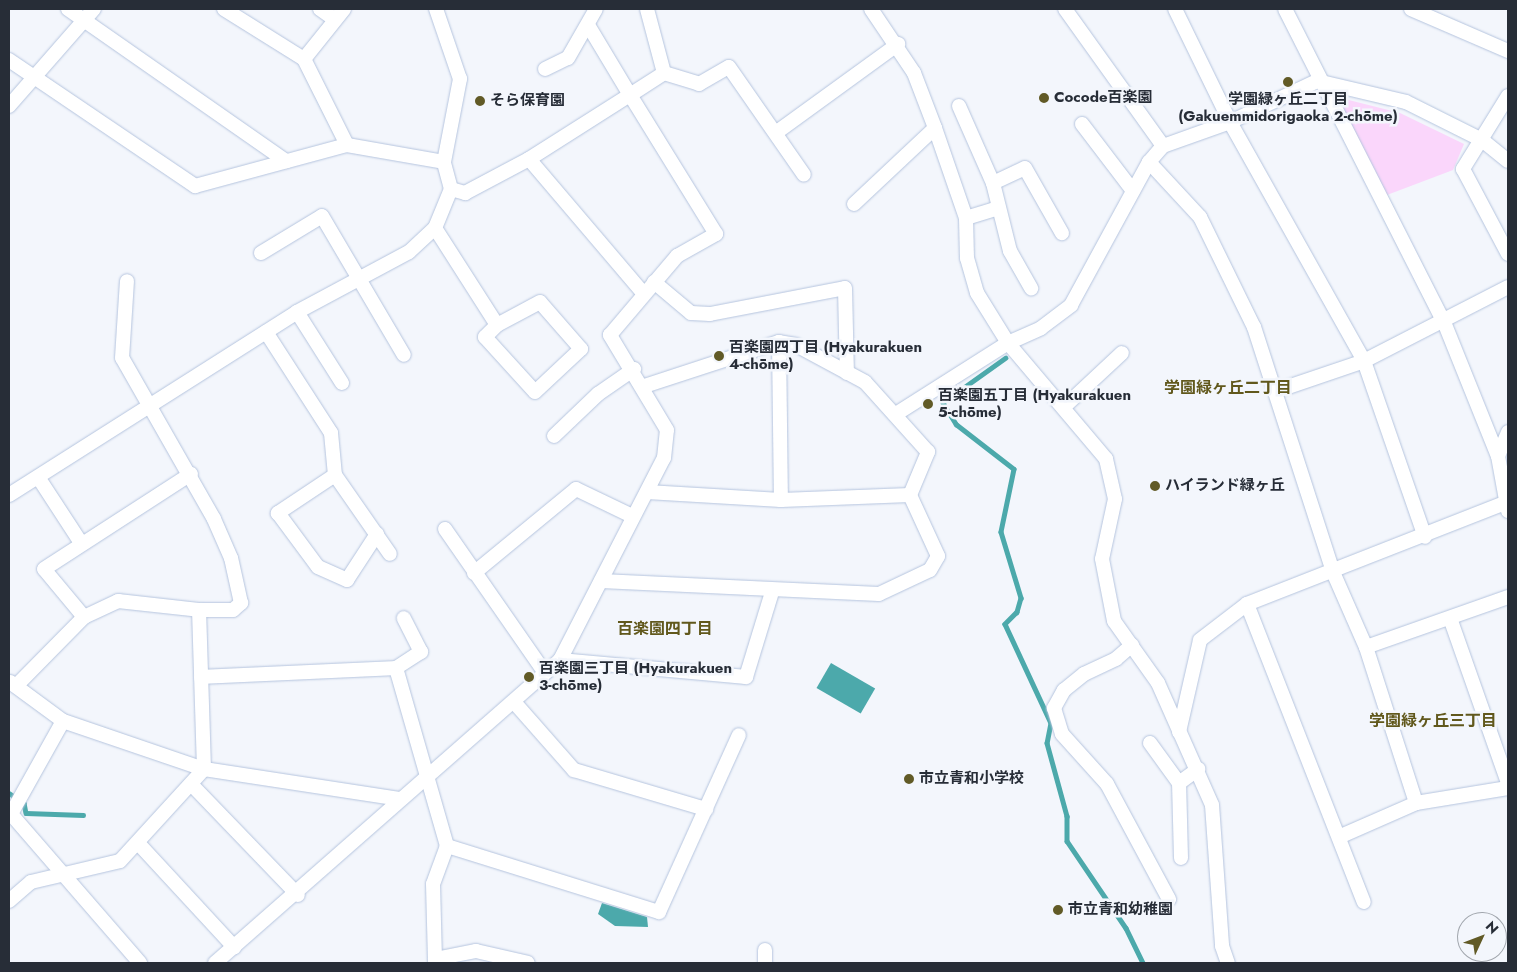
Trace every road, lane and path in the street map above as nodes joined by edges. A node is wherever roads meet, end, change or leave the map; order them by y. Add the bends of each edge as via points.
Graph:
1 (68, 9) edge
2 (94, 9) edge
3 (224, 9) edge
4 (320, 9) edge
5 (436, 9) edge
6 (596, 9) edge
7 (647, 9) edge
8 (873, 9) edge
9 (1065, 9) edge
10 (1174, 9) edge
11 (1285, 9) edge
12 (1411, 9) edge
13 (338, 13) edge
14 (84, 20) junction
15 (588, 25) junction
16 (898, 44) junction
17 (1508, 51) edge
18 (304, 59) junction
19 (9, 60) edge
20 (545, 69) dead end
21 (664, 73) junction
22 (33, 78) junction
23 (1318, 81) junction
24 (630, 95) junction
25 (1508, 96) edge
26 (9, 106) edge
27 (959, 106) dead end
28 (1230, 122) junction
29 (1082, 124) dead end
30 (935, 128) junction
31 (777, 132) junction
32 (1482, 140) junction
33 (347, 145) junction
34 (1163, 146) junction
35 (529, 159) junction
36 (286, 161) junction
37 (1508, 161) edge
38 (444, 162) junction
39 (1149, 162) junction
40 (804, 174) dead end
41 (992, 183) junction
42 (451, 188) junction
43 (1133, 191) junction
44 (854, 204) dead end
45 (998, 208) junction
46 (966, 218) junction
47 (435, 228) junction
48 (1062, 233) dead end
49 (261, 253) dead end
50 (1508, 254) edge
51 (359, 276) junction
52 (127, 281) dead end
53 (654, 282) junction
54 (1508, 287) edge
55 (1031, 288) dead end
56 (644, 294) junction
57 (297, 312) junction
58 (1444, 322) junction
59 (497, 325) junction
60 (266, 332) junction
61 (779, 342) junction
62 (1008, 343) junction
63 (1122, 353) dead end
64 (404, 355) dead end
65 (1364, 361) junction
66 (634, 369) junction
67 (847, 372) junction
68 (342, 383) dead end
69 (644, 386) junction
70 (1276, 391) junction
71 (146, 405) junction
72 (1064, 407) junction
73 (896, 414) junction
74 (1508, 432) edge
75 (554, 436) dead end
76 (1498, 456) junction
77 (191, 474) junction
78 (335, 475) junction
79 (38, 477) junction
80 (647, 492) junction
81 (9, 495) edge
82 (910, 496) junction
83 (781, 500) junction
84 (1507, 507) edge
85 (632, 516) junction
86 (446, 530) dead end
87 (377, 534) junction
88 (1425, 537) junction
89 (81, 543) junction
90 (390, 554) dead end
91 (1333, 572) junction
92 (474, 573) junction
93 (601, 581) junction
94 (772, 592) junction
95 (1508, 597) edge
96 (1247, 604) junction
97 (199, 610) junction
98 (84, 617) junction
99 (404, 618) dead end
100 (1450, 618) junction
101 (1132, 645) junction
102 (1366, 647) junction
103 (560, 660) junction
104 (396, 668) junction
105 (544, 673) junction
106 (201, 677) junction
107 (12, 683) edge
108 (514, 702) junction
109 (63, 721) junction
110 (1179, 732) junction
111 (739, 735) dead end
112 (1150, 742) dead end
113 (204, 769) junction
114 (1198, 769) junction
115 (429, 776) junction
116 (1179, 783) junction
117 (1508, 783) edge
118 (191, 784) junction
119 (1508, 788) edge
120 (401, 799) junction
121 (1416, 803) junction
122 (706, 809) junction
123 (1341, 836) junction
124 (138, 843) junction
125 (447, 846) junction
126 (1181, 858) dead end
127 (63, 871) junction
128 (298, 895) junction
129 (1169, 899) dead end
130 (9, 900) edge
131 (1364, 902) dead end
132 (234, 947) junction
133 (435, 961) edge
134 (140, 963) edge
135 (215, 963) edge
136 (528, 963) edge
137 (1228, 963) edge

1 - 14 street
2 - 14 street
3 - 18 street
4 - 13 street
5 - 38 street via 460,80
6 - 15 street
7 - 21 street
8 - 16 street
9 - 34 street
10 - 28 street
11 - 23 street
12 - 17 street
13 - 18 street
14 - 22 street
14 - 36 street
15 - 20 street via 568,58
15 - 24 street
16 - 30 street
16 - 31 street
18 - 33 street
19 - 22 street
21 - 24 street
21 - 31 street via 699,84 729,67
22 - 26 street
22 - 36 street via 195,186
23 - 28 street
23 - 32 street via 1406,102
23 - 58 street
24 - 35 street
24 - 53 street via 716,234 677,256
25 - 32 street
27 - 41 street
28 - 34 street
28 - 65 street
29 - 43 street
30 - 44 street
30 - 46 street
31 - 40 street
32 - 37 street
32 - 50 street via 1464,169
33 - 36 street
33 - 38 street
34 - 39 street
35 - 42 street via 465,193
35 - 56 street
38 - 42 street
39 - 43 street
39 - 70 street via 1200,217 1254,328
41 - 45 street
41 - 48 street via 1025,168
42 - 47 street
43 - 62 street via 1071,305 1041,328
45 - 46 street
45 - 55 street via 1010,251
46 - 62 street via 967,258 977,293
47 - 51 street via 409,252
47 - 59 street
49 - 51 street via 322,216
51 - 57 street
51 - 64 street
52 - 71 street via 122,358
53 - 56 street
53 - 67 street via 691,313 710,314 844,288
54 - 58 street
56 - 66 street via 610,334
57 - 60 street
57 - 68 street
58 - 65 street
58 - 76 street
59 - 59 street via 485,337 535,392 581,348 540,302
60 - 71 street
60 - 78 street via 331,433
61 - 67 street via 796,345
61 - 69 street
61 - 83 street
62 - 72 street
62 - 73 street
63 - 72 street
65 - 70 street
65 - 88 street
66 - 69 street
66 - 75 street via 598,394
67 - 73 street via 880,394
69 - 80 street via 667,430 664,458
70 - 91 street
71 - 77 street
71 - 79 street
72 - 101 street via 1106,458 1115,500 1102,559 1114,621
73 - 82 street via 928,452
74 - 76 street
76 - 84 street
77 - 89 street
77 - 97 street via 231,558 241,603 234,610
78 - 87 street
78 - 87 street via 278,513 318,567 347,580
79 - 81 street
79 - 89 street
80 - 83 street
80 - 85 street
82 - 83 street
82 - 94 street via 938,556 930,570 879,594
84 - 88 street
85 - 92 street via 576,489
85 - 93 street
86 - 92 street
87 - 90 street
88 - 91 street
89 - 98 street via 44,569
91 - 96 street
91 - 102 street
92 - 105 street
93 - 94 street
93 - 103 street
94 - 103 street via 746,677
95 - 100 street
96 - 110 street via 1200,640
96 - 123 street
97 - 98 street via 118,601
97 - 106 street
98 - 107 street
99 - 104 street via 421,652
100 - 102 street
100 - 117 street
101 - 110 street via 1158,683
101 - 129 street via 1116,660 1084,674 1064,690 1054,708 1062,734 1107,784
102 - 121 street
103 - 105 street
104 - 106 street
104 - 115 street
105 - 108 street
106 - 113 street
107 - 109 street
108 - 115 street
108 - 122 street via 574,770
109 - 113 street
109 - 127 street via 11,814
110 - 114 street
111 - 122 street
112 - 116 street
113 - 118 street
113 - 120 street
114 - 116 street
114 - 137 street via 1212,805 1222,946
115 - 120 street
115 - 125 street
116 - 126 street
118 - 124 street
118 - 128 street
119 - 121 street
120 - 128 street
121 - 123 street
122 - 125 street via 659,912
123 - 131 street
124 - 127 street via 120,861
124 - 132 street
125 - 133 street via 433,884
127 - 130 street via 31,882
127 - 134 street
128 - 132 street
132 - 135 street
133 - 136 street via 476,951

